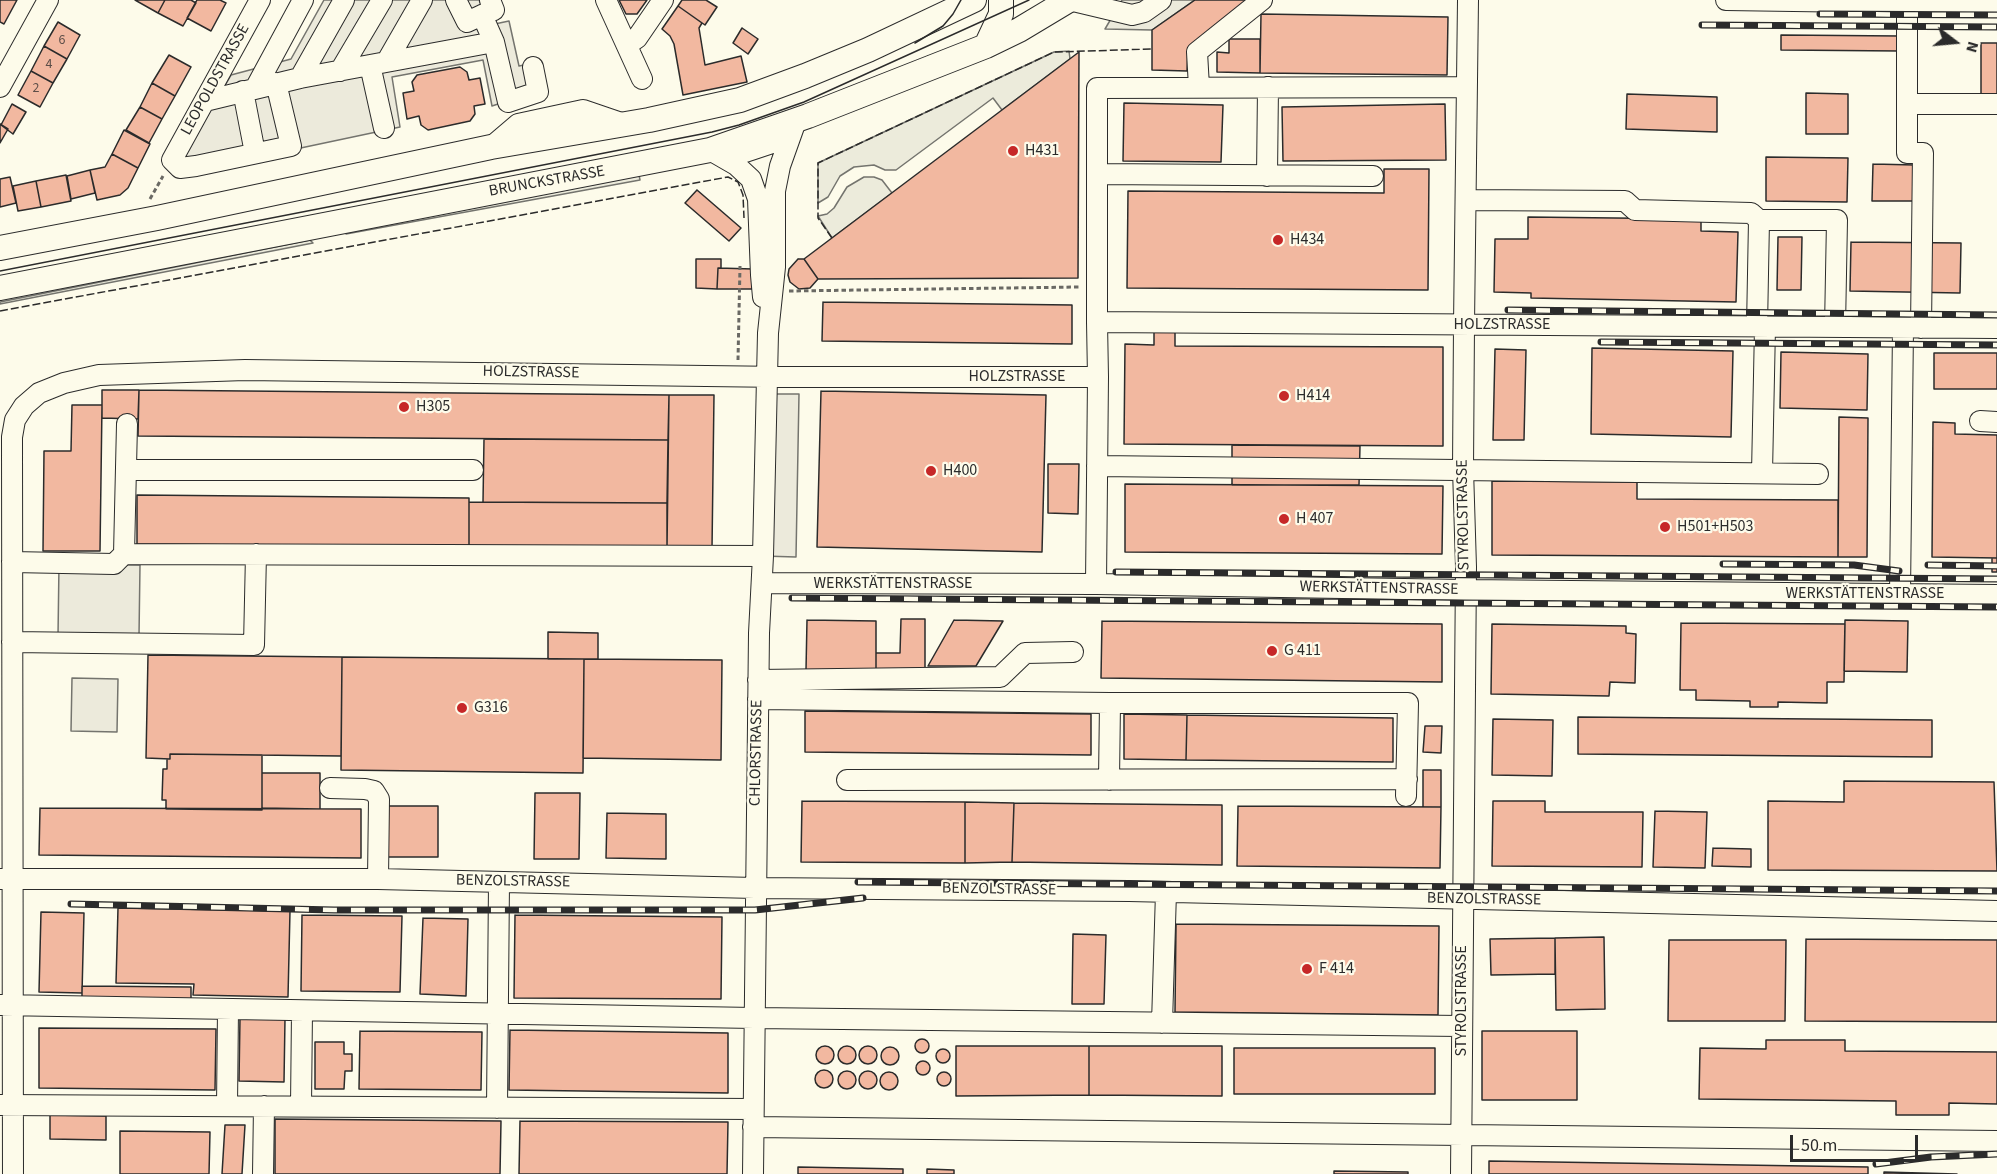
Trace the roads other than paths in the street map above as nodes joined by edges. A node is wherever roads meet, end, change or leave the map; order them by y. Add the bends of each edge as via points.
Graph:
1 (48, 0) edge
2 (260, 0) edge
3 (303, 0) edge
4 (344, 0) edge
5 (382, 0) edge
6 (422, 0) edge
7 (456, 0) edge
8 (606, 0) edge
9 (663, 0) edge
10 (1001, 0) edge
11 (1069, 0) edge
12 (1161, 0) edge
13 (1262, 0) edge
14 (1468, 0) edge
15 (1726, 0) edge
16 (970, 1) edge
17 (1771, 1) edge
18 (1860, 1) edge
19 (1907, 3) junction
20 (1997, 4) edge
21 (486, 8) edge
22 (494, 42) junction
23 (627, 45) junction
24 (986, 45) junction
25 (379, 63) junction
26 (533, 67) dead end
27 (340, 71) junction
28 (300, 78) junction
29 (642, 79) dead end
30 (276, 83) junction
31 (0, 87) edge
32 (1199, 87) junction
33 (1268, 87) junction
34 (1466, 87) junction
35 (250, 89) junction
36 (205, 100) junction
37 (1907, 104) junction
38 (1997, 104) edge
39 (796, 121) junction
40 (384, 128) dead end
41 (718, 147) junction
42 (255, 153) junction
43 (1098, 174) junction
44 (1267, 176) junction
45 (1373, 176) dead end
46 (1466, 200) junction
47 (1759, 220) junction
48 (0, 248) edge
49 (767, 274) junction
50 (0, 288) edge
51 (1097, 322) junction
52 (1464, 325) junction
53 (1761, 327) junction
54 (1835, 327) junction
55 (1912, 328) junction
56 (1997, 328) edge
57 (767, 377) junction
58 (1098, 377) junction
59 (127, 424) dead end
60 (1097, 466) junction
61 (1463, 469) junction
62 (126, 470) junction
63 (473, 470) dead end
64 (1762, 473) junction
65 (1818, 474) dead end
66 (124, 554) junction
67 (255, 554) junction
68 (763, 556) junction
69 (12, 562) junction
70 (762, 583) junction
71 (1096, 584) junction
72 (1465, 590) junction
73 (1899, 594) junction
74 (1997, 595) edge
75 (12, 642) junction
76 (1073, 652) dead end
77 (758, 689) junction
78 (1110, 703) junction
79 (847, 780) dead end
80 (1110, 780) junction
81 (330, 788) dead end
82 (6, 879) edge
83 (378, 879) junction
84 (499, 882) junction
85 (755, 888) junction
86 (1166, 892) junction
87 (1462, 900) junction
88 (1997, 911) edge
89 (6, 1005) edge
90 (228, 1009) junction
91 (302, 1011) junction
92 (498, 1014) junction
93 (754, 1018) junction
94 (1162, 1023) junction
95 (1461, 1026) junction
96 (6, 1105) edge
97 (227, 1106) junction
98 (264, 1106) junction
99 (301, 1106) junction
100 (497, 1108) junction
101 (753, 1118) junction
102 (1461, 1135) junction
103 (1997, 1141) edge
104 (13, 1174) edge
105 (263, 1174) edge
106 (753, 1174) edge
107 (1461, 1174) edge

1 - 31 street
2 - 36 street, LEOPOLDSTRASSE
3 - 35 street
4 - 28 street
5 - 27 street
6 - 25 street
7 - 21 street via 467,22
8 - 23 street
9 - 23 street via 637,38
10 - 24 main road via 1001,14
11 - 12 street via 1132,15
11 - 24 main road, BRUNCKSTRASSE
13 - 32 street via 1197,52
14 - 34 street, STYROLSTRASSE
15 - 17 street
16 - 48 main road via 868,50 740,100
17 - 18 street
18 - 19 street
19 - 20 street
19 - 37 street
21 - 22 street
22 - 25 street
22 - 26 street via 508,102 538,92
23 - 29 street
24 - 39 main road, BRUNCKSTRASSE
25 - 27 street
25 - 40 street
27 - 28 street
28 - 30 street
30 - 35 street
30 - 42 street via 291,146
32 - 33 street
32 - 43 street via 1097,88
33 - 34 street
33 - 44 street
34 - 46 street, STYROLSTRASSE
35 - 36 street
35 - 42 street
36 - 42 street, LEOPOLDSTRASSE via 172,160 180,168
37 - 38 street
37 - 55 street via 1907,153 1923,153
39 - 41 main road, BRUNCKSTRASSE
39 - 49 street via 775,191
41 - 49 street via 751,179 758,199
41 - 50 main road, BRUNCKSTRASSE
43 - 44 street
43 - 51 street
44 - 45 street
46 - 47 street via 1625,201 1635,210 1751,213
46 - 52 street, STYROLSTRASSE
47 - 53 street
47 - 54 street via 1837,220
49 - 57 street, CHLORSTRASSE
51 - 52 street, HOLZSTRASSE
51 - 58 street
52 - 53 street, HOLZSTRASSE
52 - 61 street, STYROLSTRASSE
53 - 54 street, HOLZSTRASSE
53 - 64 street
54 - 55 street, HOLZSTRASSE
55 - 56 street, HOLZSTRASSE
55 - 73 street
57 - 58 street, HOLZSTRASSE
57 - 68 street, CHLORSTRASSE
57 - 69 street, HOLZSTRASSE via 246,370 99,375 64,383 39,393 15,420
58 - 60 street
59 - 62 street
60 - 61 street
60 - 71 street
61 - 64 street
61 - 72 street, STYROLSTRASSE
62 - 63 street
62 - 66 street
64 - 65 street
66 - 67 street
66 - 69 street via 114,564
67 - 68 street
67 - 75 street via 254,645
68 - 70 street, CHLORSTRASSE
69 - 75 street, HOLZSTRASSE
70 - 71 street, WERKSTÄTTENSTRASSE
70 - 77 street, CHLORSTRASSE
71 - 72 street, WERKSTÄTTENSTRASSE
72 - 73 street, WERKSTÄTTENSTRASSE
72 - 87 street, STYROLSTRASSE
73 - 74 street, WERKSTÄTTENSTRASSE
75 - 82 street, HOLZSTRASSE
76 - 77 street via 1025,653 1000,677
77 - 78 street
77 - 85 street, CHLORSTRASSE
78 - 80 street
78 - 80 street via 1408,703 1406,788
79 - 80 street
81 - 83 street via 374,791 379,799
82 - 83 street, BENZOLSTRASSE
82 - 89 street, HOLZSTRASSE
83 - 84 street, BENZOLSTRASSE
84 - 85 street, BENZOLSTRASSE
84 - 92 street
85 - 86 street, BENZOLSTRASSE
85 - 93 street, CHLORSTRASSE
86 - 87 street, BENZOLSTRASSE
86 - 94 street
87 - 88 street, BENZOLSTRASSE
87 - 95 street, STYROLSTRASSE
89 - 90 street
89 - 96 street, HOLZSTRASSE
90 - 91 street
90 - 97 street
91 - 92 street
91 - 99 street
92 - 93 street
92 - 100 street
93 - 94 street
93 - 101 street, CHLORSTRASSE
94 - 95 street
95 - 102 street, STYROLSTRASSE
96 - 97 street
96 - 104 street, HOLZSTRASSE
97 - 98 street
98 - 99 street
98 - 105 street
99 - 100 street
100 - 101 street
101 - 102 street
101 - 106 street, CHLORSTRASSE
102 - 103 street
102 - 107 street, STYROLSTRASSE

